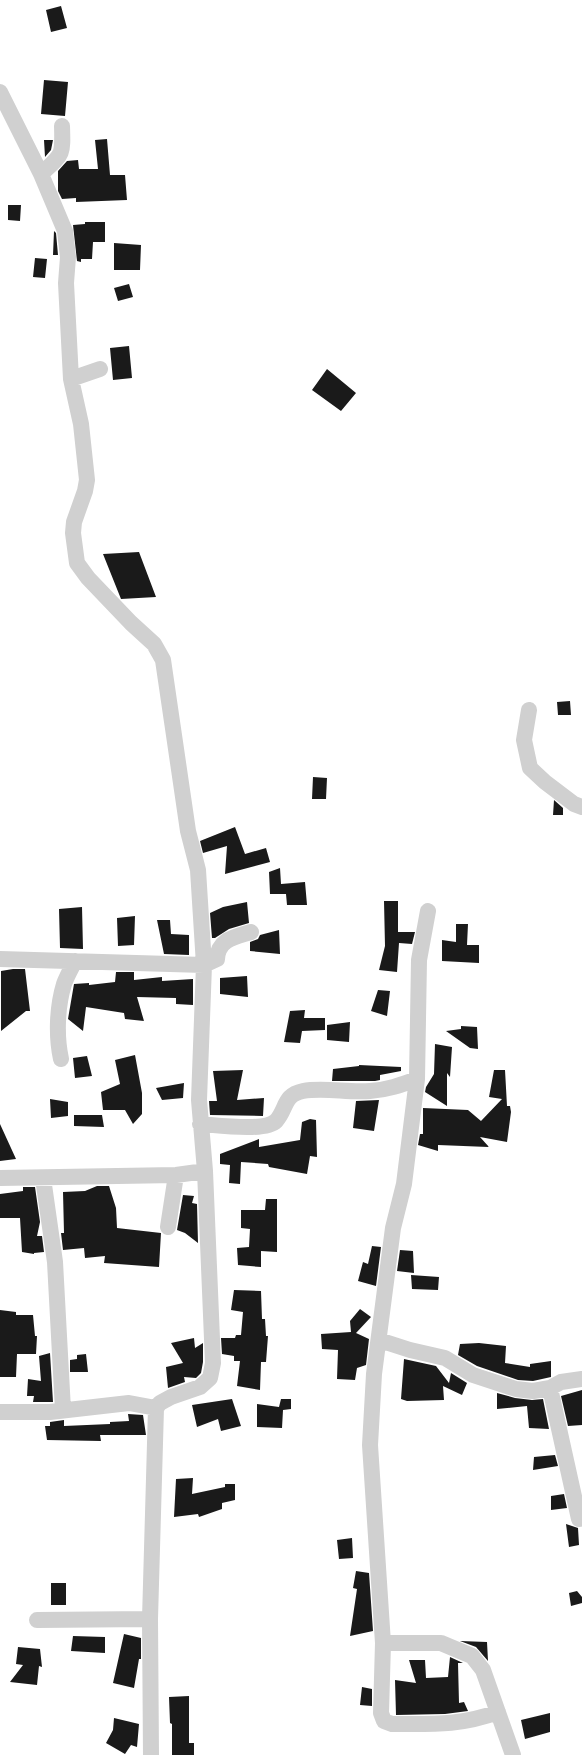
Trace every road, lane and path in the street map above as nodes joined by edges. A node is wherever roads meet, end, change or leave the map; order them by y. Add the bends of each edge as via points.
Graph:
1 (0, 92) edge
2 (62, 126) dead end
3 (41, 174) junction
4 (100, 369) dead end
5 (71, 379) junction
6 (529, 710) dead end
7 (582, 807) edge
8 (428, 911) dead end
9 (251, 932) dead end
10 (0, 959) edge
11 (75, 961) junction
12 (204, 965) junction
13 (61, 1059) dead end
14 (417, 1079) junction
15 (200, 1124) junction
16 (205, 1171) junction
17 (176, 1175) junction
18 (0, 1178) edge
19 (44, 1178) junction
20 (168, 1227) dead end
21 (379, 1340) junction
22 (582, 1379) edge
23 (550, 1388) junction
24 (156, 1408) junction
25 (62, 1410) junction
26 (0, 1412) edge
27 (579, 1519) dead end
28 (150, 1619) junction
29 (37, 1620) dead end
30 (383, 1643) junction
31 (498, 1712) junction
32 (151, 1755) edge
33 (513, 1755) edge

1 - 3 street
2 - 3 street via 62,147 59,157
3 - 5 street via 65,231
4 - 5 street
5 - 12 street via 81,424 87,480 83,501 74,522 77,563 88,578 154,644 163,660 188,831 198,870
6 - 7 street via 524,740 530,768 551,787
8 - 14 street via 419,960
9 - 12 street via 227,940 218,950 217,959
10 - 11 street
11 - 12 street
11 - 13 street via 64,984 59,1017
12 - 15 street
14 - 15 street via 395,1088 369,1091 297,1092 291,1095 275,1122 265,1126
14 - 21 street via 404,1184 393,1228
15 - 16 street
16 - 17 street
16 - 24 street via 213,1363 210,1378 200,1387 160,1402
17 - 19 street
17 - 20 street
18 - 19 street
19 - 25 street via 54,1262
21 - 23 street via 445,1358 473,1375 510,1387 533,1391
21 - 30 street via 374,1374 370,1445
22 - 23 street via 561,1382
23 - 27 street
24 - 25 street via 129,1403
24 - 28 street
25 - 26 street
28 - 29 street
28 - 32 street
30 - 31 street via 441,1643 472,1656 483,1670
30 - 31 street via 381,1713 388,1724 452,1724 476,1720
31 - 33 street

